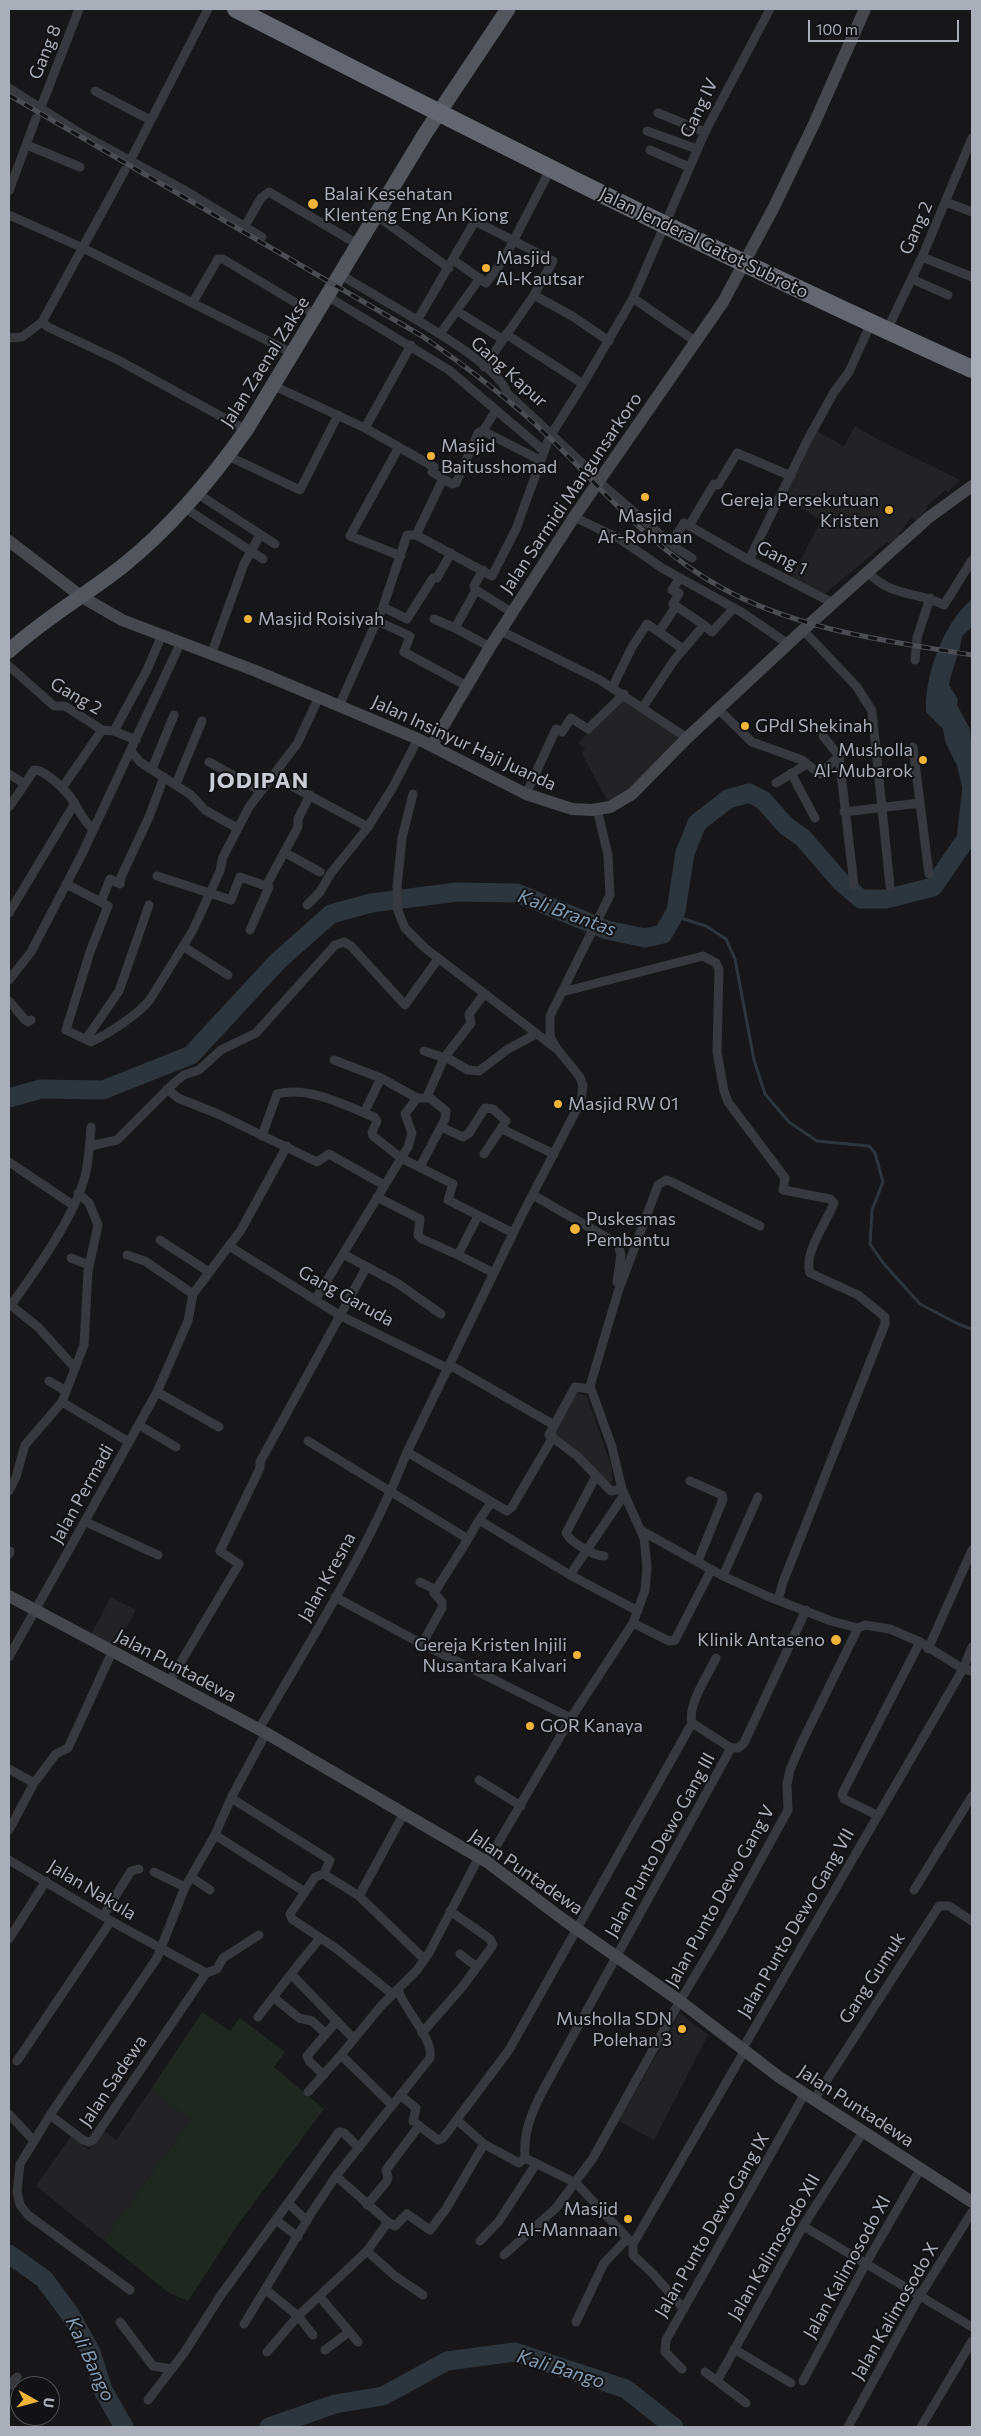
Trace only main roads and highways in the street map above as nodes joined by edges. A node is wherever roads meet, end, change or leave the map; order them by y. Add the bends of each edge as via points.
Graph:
1 (236, 9) edge
2 (508, 9) edge
3 (438, 112) junction
4 (972, 369) edge
5 (9, 651) edge

1 - 3 highway, Jalan Jenderal Gatot Subroto
2 - 3 main road, Jalan Zaenal Zakse
3 - 4 highway, Jalan Jenderal Gatot Subroto via 745,264
3 - 5 main road, Jalan Zaenal Zakse via 246,430 198,494 126,563 34,628

